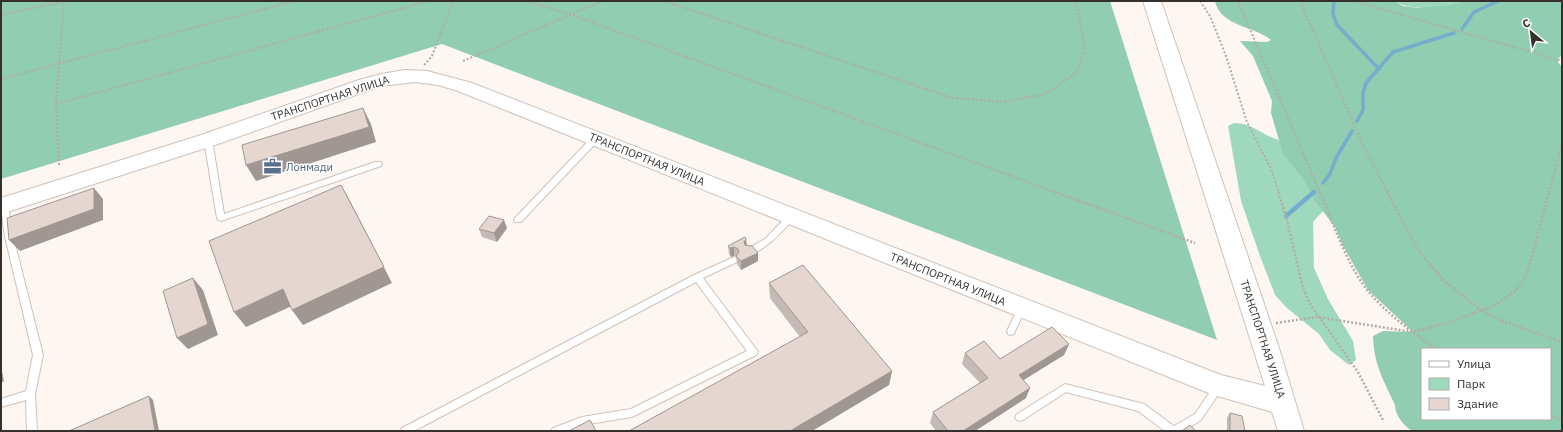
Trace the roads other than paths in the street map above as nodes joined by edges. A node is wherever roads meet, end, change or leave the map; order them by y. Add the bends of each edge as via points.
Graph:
1 (1152, 1) edge
2 (595, 139) junction
3 (208, 140) junction
4 (378, 164) dead end
5 (2, 206) edge
6 (791, 216) junction
7 (518, 220) dead end
8 (5, 234) edge
9 (750, 252) edge
10 (734, 260) dead end
11 (697, 277) junction
12 (1022, 308) junction
13 (1011, 331) dead end
14 (1220, 386) junction
15 (30, 394) junction
16 (1, 403) edge
17 (1284, 403) junction
18 (1020, 417) dead end
19 (32, 431) edge
20 (405, 431) edge
21 (556, 431) edge
22 (1174, 431) edge
23 (1291, 431) edge

1 - 17 street, ТРАНСПОРТНАЯ УЛИЦА
2 - 3 street, ТРАНСПОРТНАЯ УЛИЦА via 465,87 416,74 366,84
2 - 6 street, ТРАНСПОРТНАЯ УЛИЦА
2 - 7 lane
3 - 4 lane via 221,218
3 - 5 street, ТРАНСПОРТНАЯ УЛИЦА
5 - 8 lane
6 - 9 lane via 768,241
6 - 12 street, ТРАНСПОРТНАЯ УЛИЦА
8 - 15 lane via 38,355
10 - 11 lane
11 - 20 lane
11 - 21 lane via 753,352 632,413 582,421
12 - 13 lane
12 - 14 street, ТРАНСПОРТНАЯ УЛИЦА
14 - 17 street, ТРАНСПОРТНАЯ УЛИЦА
14 - 22 lane via 1198,417
15 - 16 lane
15 - 19 lane
17 - 23 street, ТРАНСПОРТНАЯ УЛИЦА
18 - 22 lane via 1065,388 1142,407

